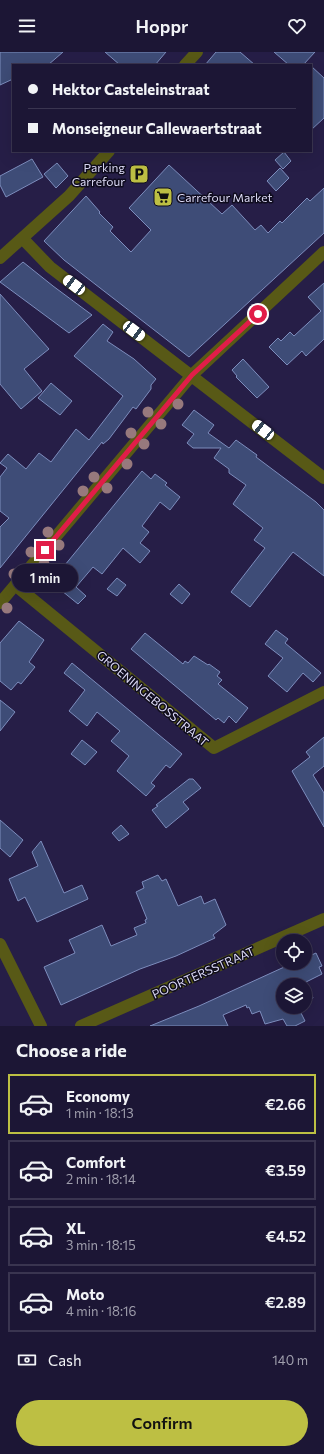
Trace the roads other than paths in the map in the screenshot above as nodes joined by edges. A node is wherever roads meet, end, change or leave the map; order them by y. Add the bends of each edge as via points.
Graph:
1 (197, 52) edge
2 (186, 64) edge
3 (108, 152) edge
4 (23, 239) junction
5 (324, 252) edge
6 (0, 258) edge
7 (192, 375) junction
8 (324, 478) edge
9 (15, 585) junction
10 (0, 603) edge
11 (324, 692) edge
12 (324, 919) edge
13 (0, 944) edge
14 (41, 1026) edge
15 (81, 1026) edge

1 - 2 street
3 - 4 street via 69,196
4 - 6 street
4 - 7 street via 50,267
5 - 7 street
7 - 8 street
7 - 9 street
9 - 10 street
9 - 11 street, GROENINGEBOSSTRAAT via 214,748
12 - 15 street, POORTERSSTRAAT
13 - 14 street

